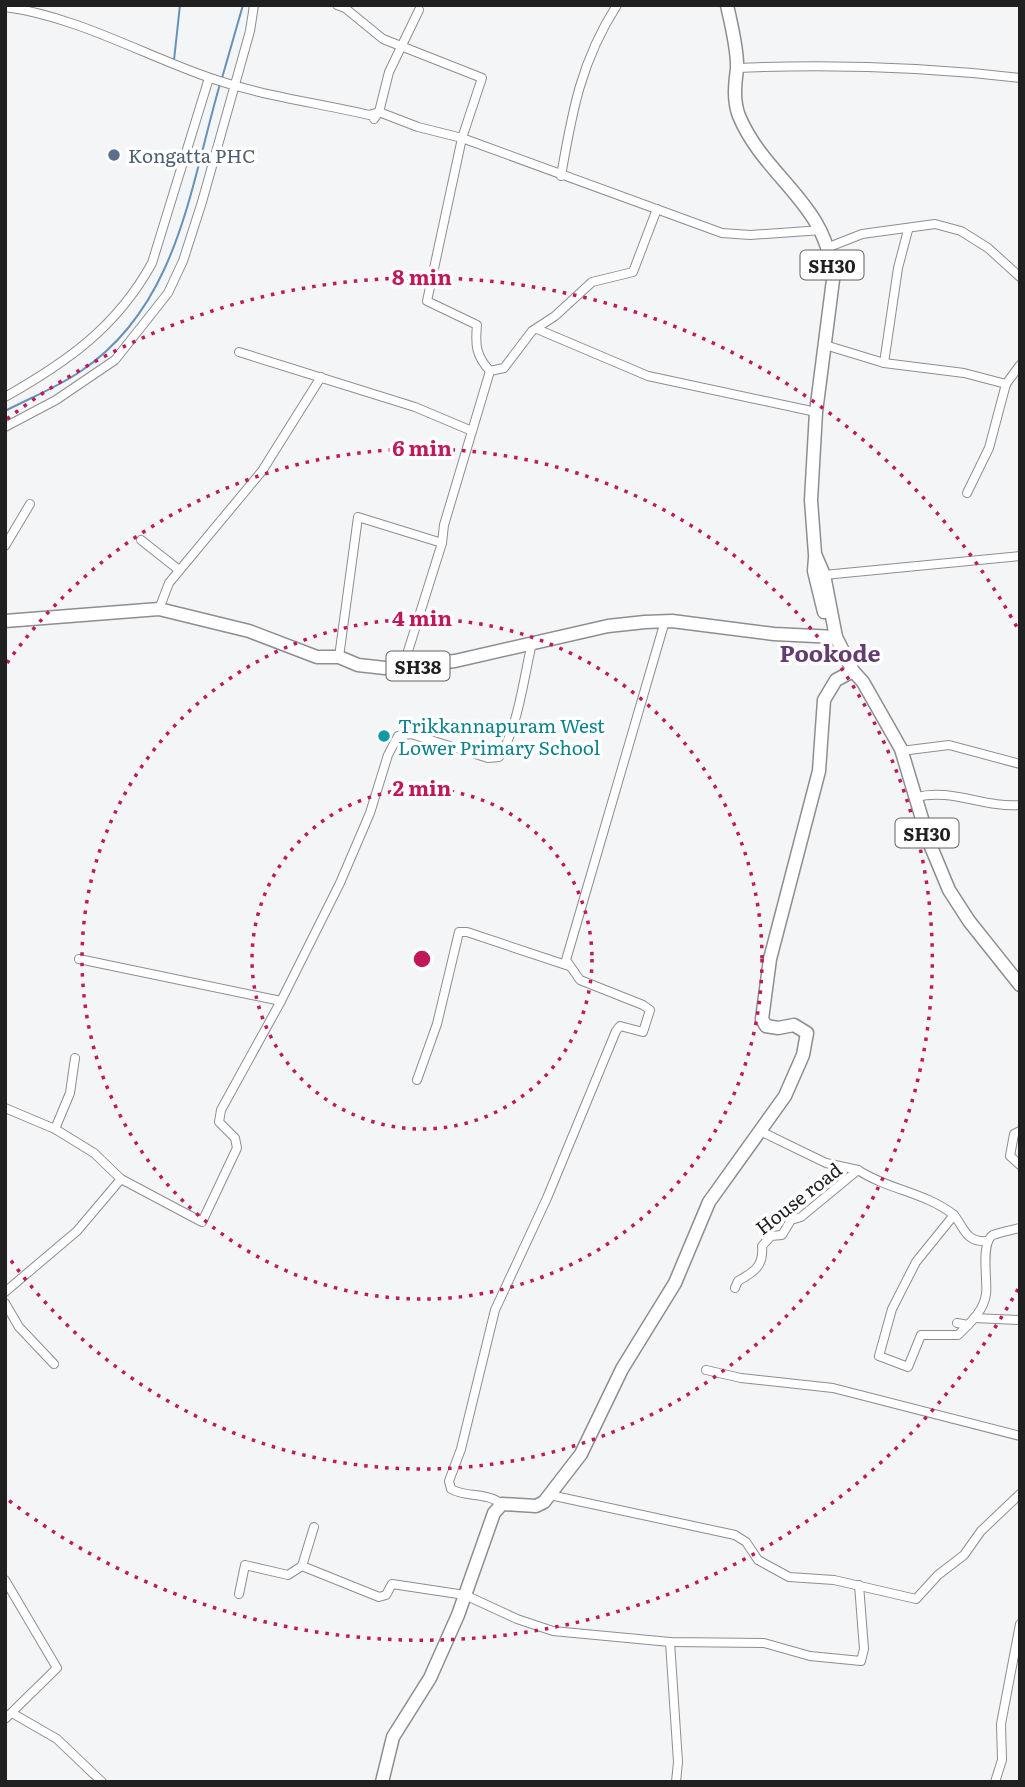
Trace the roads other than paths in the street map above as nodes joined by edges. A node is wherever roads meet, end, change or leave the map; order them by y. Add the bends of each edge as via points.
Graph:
1 (254, 5) edge
2 (337, 5) edge
3 (617, 5) edge
4 (727, 5) edge
5 (5, 8) edge
6 (419, 10) dead end
7 (400, 47) junction
8 (737, 68) junction
9 (1020, 78) edge
10 (222, 82) junction
11 (377, 116) junction
12 (462, 138) junction
13 (561, 176) junction
14 (657, 209) junction
15 (822, 230) junction
16 (908, 230) junction
17 (829, 247) junction
18 (1020, 277) edge
19 (537, 329) junction
20 (825, 345) junction
21 (239, 352) dead end
22 (884, 363) junction
23 (1020, 365) edge
24 (489, 372) junction
25 (321, 377) junction
26 (1006, 384) junction
27 (5, 397) edge
28 (816, 412) junction
29 (5, 427) edge
30 (472, 431) junction
31 (967, 493) dead end
32 (30, 504) dead end
33 (141, 540) dead end
34 (442, 543) junction
35 (5, 546) edge
36 (815, 554) junction
37 (1020, 556) edge
38 (179, 570) junction
39 (824, 575) junction
40 (159, 609) junction
41 (5, 621) edge
42 (665, 621) junction
43 (836, 637) junction
44 (532, 643) junction
45 (339, 657) junction
46 (403, 667) junction
47 (853, 671) junction
48 (901, 751) junction
49 (1020, 764) edge
50 (917, 797) junction
51 (1020, 805) edge
52 (79, 959) dead end
53 (569, 966) junction
54 (1020, 985) edge
55 (1020, 996) edge
56 (281, 1001) junction
57 (75, 1058) dead end
58 (417, 1080) dead end
59 (5, 1108) edge
60 (55, 1129) junction
61 (760, 1131) junction
62 (1020, 1131) edge
63 (1020, 1165) edge
64 (859, 1170) junction
65 (121, 1179) junction
66 (954, 1215) junction
67 (1020, 1228) edge
68 (988, 1241) junction
69 (735, 1288) dead end
70 (5, 1292) edge
71 (5, 1303) edge
72 (1020, 1320) edge
73 (971, 1321) junction
74 (957, 1323) dead end
75 (54, 1364) dead end
76 (706, 1370) dead end
77 (1020, 1436) edge
78 (1020, 1494) edge
79 (550, 1495) junction
80 (502, 1504) junction
81 (314, 1527) dead end
82 (302, 1566) junction
83 (5, 1580) edge
84 (859, 1585) junction
85 (239, 1594) dead end
86 (465, 1595) junction
87 (1020, 1624) edge
88 (670, 1642) junction
89 (8, 1716) edge
90 (385, 1781) edge
91 (102, 1782) edge
92 (676, 1782) edge
93 (995, 1782) edge

1 - 10 street via 250,31
2 - 7 street
3 - 13 street via 586,63 568,123
4 - 8 main road, SH30
5 - 10 street via 113,38
6 - 7 street
7 - 11 street
7 - 12 street via 482,78
8 - 9 street via 806,65
8 - 15 main road, SH30 via 733,82 739,115 755,144
10 - 11 street
10 - 27 street via 140,284 87,345
10 - 29 street via 191,237 168,293 115,360
11 - 12 street
12 - 13 street
12 - 24 street via 427,300 477,325 475,346
13 - 14 street
14 - 15 street via 737,235
14 - 19 street via 634,272 592,282
15 - 17 main road, SH30
16 - 17 street via 862,234
16 - 18 street via 935,224 961,232 988,248
16 - 22 street
17 - 20 main road, SH30 via 833,280
19 - 24 street via 504,368
19 - 28 street via 648,376
20 - 22 street
20 - 28 main road, SH30
21 - 25 street
22 - 26 street via 964,373
23 - 26 street
24 - 30 street
25 - 30 street
25 - 38 street via 262,471
26 - 31 street via 989,448
28 - 36 main road, SH30 via 811,500
30 - 34 street
32 - 35 street
33 - 38 street
34 - 45 street via 358,517
34 - 46 street
36 - 39 main road, SH30
36 - 43 main road via 819,593 828,627
37 - 39 street
38 - 40 street
39 - 43 main road, SH30
40 - 41 main road, SH38
40 - 45 main road, SH38 via 239,628 317,657
42 - 43 main road, SH38
42 - 44 main road, SH38 via 608,626
42 - 53 street via 566,956
43 - 47 main road, SH30
44 - 46 main road, SH38 via 455,661
44 - 56 street via 499,757 488,758 411,734 398,736 340,883
45 - 46 main road, SH38 via 358,666
47 - 48 main road, SH30
47 - 55 main road via 895,754 929,861 947,901
47 - 61 main road via 836,680 824,700 818,771 773,946 762,1019 766,1026 794,1026 807,1033 807,1040 790,1086
48 - 49 street via 949,745
48 - 50 main road, SH30
50 - 51 street via 939,794
50 - 54 main road, SH30 via 949,890
52 - 56 street
53 - 58 street via 459,932 437,1024
53 - 80 street via 580,980 650,1010 643,1032 620,1026 616,1031 495,1310 449,1481 456,1492
56 - 65 street via 221,1110 219,1122 235,1138 237,1148 202,1222
57 - 60 street via 69,1093
59 - 60 street
60 - 65 street via 94,1153
61 - 64 street via 826,1163
61 - 79 main road via 709,1202 675,1283 622,1368 581,1454
62 - 63 street via 1014,1134 1010,1148 1010,1156
64 - 66 street, House road via 937,1203
64 - 69 street, House road via 802,1217 790,1220 782,1235 771,1236 762,1246 757,1271 738,1281
65 - 70 street via 76,1231
66 - 68 street via 966,1235
66 - 73 street via 916,1262 892,1309 879,1356 908,1367 921,1335 958,1335
67 - 68 street
68 - 73 street via 986,1295
71 - 75 street via 19,1327
72 - 73 street
73 - 74 street
76 - 77 street via 833,1388
78 - 84 street via 916,1599
79 - 80 main road via 536,1506
79 - 84 street via 736,1535 758,1560 789,1577
80 - 86 main road via 494,1513
81 - 82 street
82 - 85 street via 288,1575 245,1565
82 - 86 street via 379,1597 386,1595 391,1584
83 - 89 street via 57,1668
84 - 88 street via 861,1661 810,1656 764,1643
86 - 88 street via 552,1631
86 - 90 main road via 430,1678 393,1737
87 - 93 street
88 - 92 street
89 - 91 street via 57,1739

